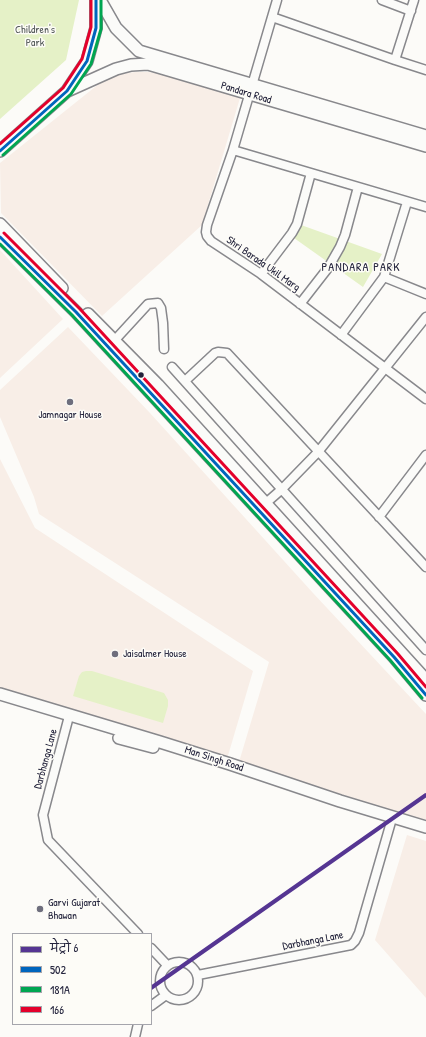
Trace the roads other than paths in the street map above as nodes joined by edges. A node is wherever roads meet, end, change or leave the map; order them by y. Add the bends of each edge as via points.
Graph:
1 (96, 0) edge
2 (100, 0) edge
3 (277, 0) edge
4 (382, 0) edge
5 (414, 0) edge
6 (411, 11) junction
7 (272, 17) junction
8 (395, 60) junction
9 (426, 70) edge
10 (250, 89) junction
11 (67, 91) junction
12 (426, 136) edge
13 (426, 146) edge
14 (233, 150) junction
15 (0, 151) edge
16 (311, 173) junction
17 (358, 187) junction
18 (407, 202) junction
19 (426, 207) edge
20 (0, 224) edge
21 (0, 237) edge
22 (261, 274) junction
23 (384, 277) junction
24 (426, 294) edge
25 (300, 304) junction
26 (426, 317) edge
27 (341, 335) junction
28 (114, 341) junction
29 (164, 349) dead end
30 (172, 367) dead end
31 (386, 368) junction
32 (184, 381) junction
33 (426, 399) edge
34 (318, 452) junction
35 (426, 455) edge
36 (282, 489) junction
37 (266, 503) junction
38 (379, 517) junction
39 (426, 567) edge
40 (426, 650) edge
41 (426, 680) edge
42 (0, 694) edge
43 (426, 695) edge
44 (0, 700) edge
45 (68, 720) junction
46 (392, 822) junction
47 (426, 827) edge
48 (426, 833) edge
49 (137, 933) edge
50 (152, 949) edge
51 (167, 965) junction
52 (198, 975) junction
53 (166, 995) junction
54 (152, 1005) edge
55 (138, 1025) edge
56 (135, 1037) edge

1 - 11 main road via 96,28 87,61
2 - 10 main road, Pandara Road via 116,28 139,51
3 - 7 street, Shri Barada Ukil Marg
4 - 6 street
5 - 6 street
6 - 8 street
7 - 8 street
7 - 10 street, Shri Barada Ukil Marg
8 - 9 street
10 - 11 main road, Pandara Road via 148,64 116,69
10 - 12 main road, Pandara Road
10 - 13 main road, Pandara Road
10 - 14 street, Shri Barada Ukil Marg
11 - 15 main road
14 - 16 street
14 - 22 street, Shri Barada Ukil Marg via 206,232 211,241
16 - 17 street
16 - 22 street via 297,224
17 - 18 street
17 - 25 street via 345,235 337,252
18 - 19 street
18 - 23 street
20 - 28 main road
21 - 43 main road via 76,312 389,651
22 - 25 street, Shri Barada Ukil Marg
23 - 24 street
23 - 27 street
25 - 27 street, Shri Barada Ukil Marg
26 - 31 street
27 - 31 street, Shri Barada Ukil Marg
28 - 29 street via 148,304 158,303 164,323
28 - 37 main road
30 - 32 street
31 - 33 street, Shri Barada Ukil Marg
31 - 34 street
32 - 34 street via 215,353 227,353
32 - 36 street
34 - 36 street
34 - 38 street
35 - 38 street
36 - 37 street
36 - 40 street
37 - 41 main road
38 - 39 street
42 - 47 main road, Man Singh Road
44 - 45 main road, Man Singh Road
45 - 46 main road, Man Singh Road
45 - 49 street, Darbhanga Lane via 42,815 48,840
46 - 48 main road, Man Singh Road
46 - 52 street, Darbhanga Lane via 359,933 351,945
50 - 51 street
51 - 52 street via 182,961 189,963
51 - 53 street via 160,978 160,986
52 - 53 street via 199,983 192,996 185,1000 177,1000
53 - 54 street
55 - 56 street

